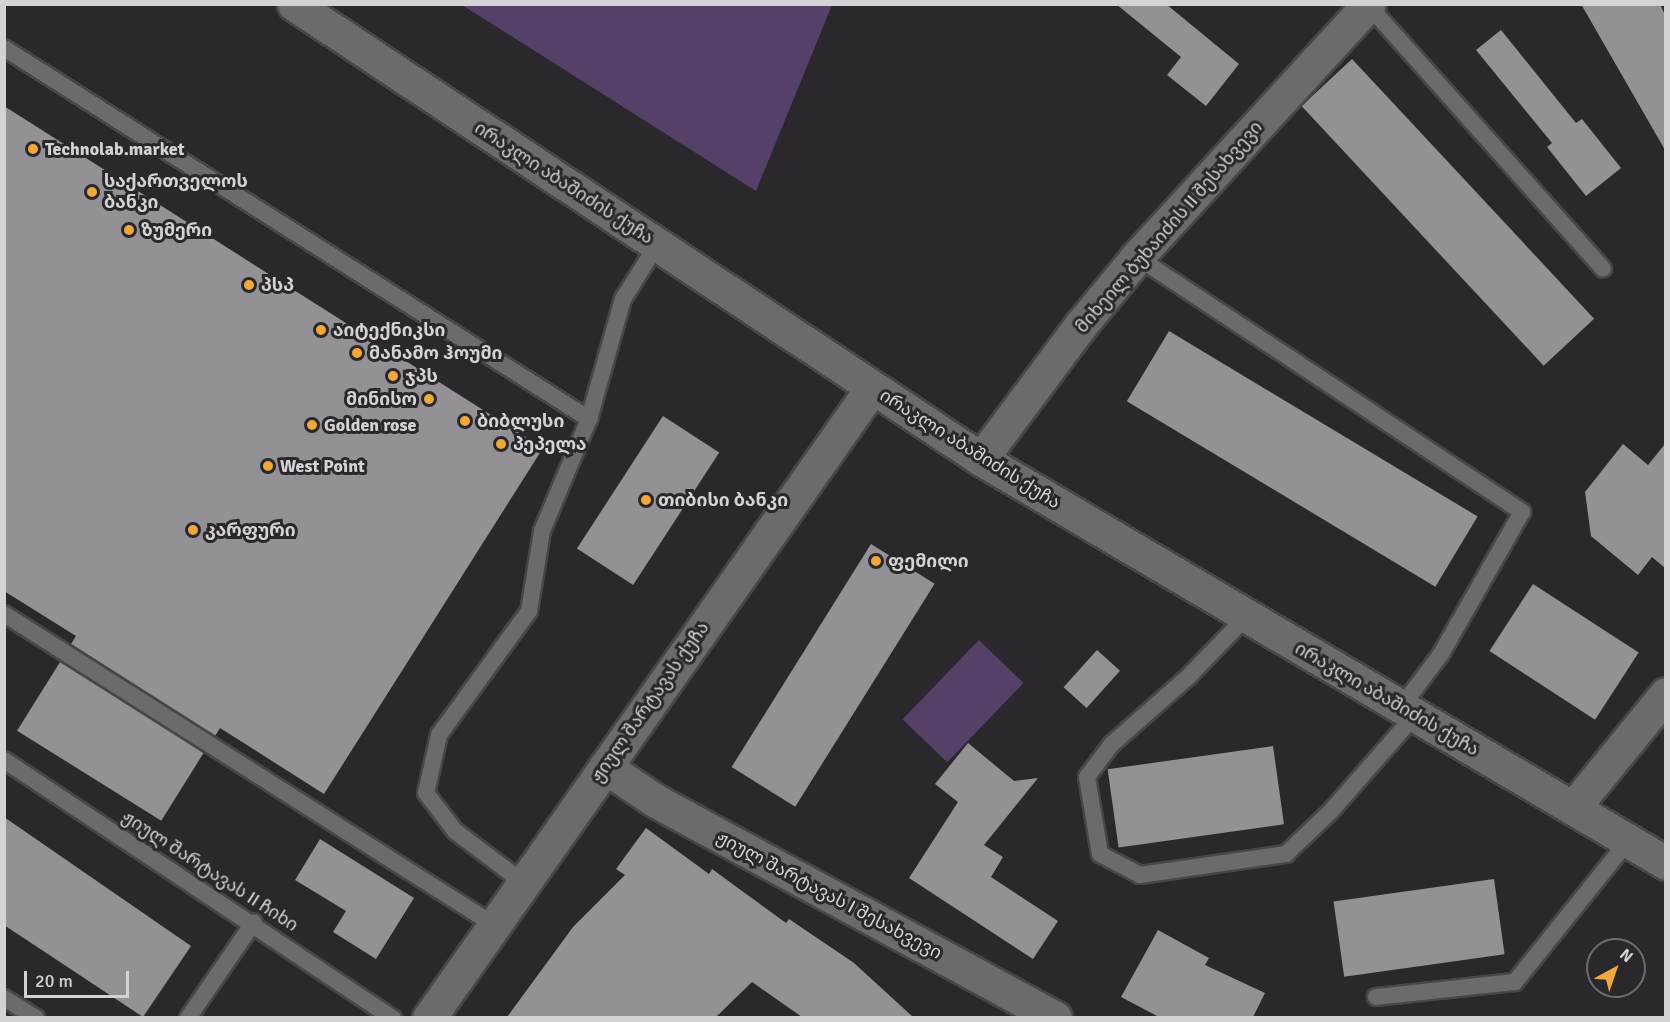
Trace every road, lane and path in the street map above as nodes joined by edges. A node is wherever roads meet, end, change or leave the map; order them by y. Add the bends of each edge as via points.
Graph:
1 (294, 4) edge
2 (1368, 5) edge
3 (4, 48) edge
4 (657, 245) junction
5 (1137, 257) junction
6 (1603, 269) dead end
7 (872, 388) junction
8 (589, 419) junction
9 (981, 459) junction
10 (4, 614) edge
11 (1247, 616) junction
12 (1665, 694) edge
13 (1408, 711) junction
14 (4, 760) edge
15 (605, 767) junction
16 (1573, 808) junction
17 (1629, 841) junction
18 (1665, 863) edge
19 (524, 883) junction
20 (254, 922) junction
21 (494, 925) junction
22 (1376, 997) dead end
23 (4, 998) edge
24 (36, 1017) edge
25 (188, 1017) edge
26 (393, 1017) edge
27 (429, 1017) edge
28 (1055, 1017) edge

1 - 4 street, ირაკლი აბაშიძის ქუჩა
2 - 5 street, მიხეილ ბუხაიძის II შესახვევი
2 - 6 lane
3 - 8 lane
4 - 7 street, ირაკლი აბაშიძის ქუჩა
4 - 8 lane via 623,299
5 - 9 street, მიხეილ ბუხაიძის II შესახვევი
5 - 13 lane via 1522,512
7 - 9 street, ირაკლი აბაშიძის ქუჩა
7 - 15 street, ჟიულ შარტავას ქუჩა
8 - 19 lane via 542,531 529,611 439,735 426,793 455,831
9 - 11 street, ირაკლი აბაშიძის ქუჩა
10 - 21 lane
11 - 13 street, ირაკლი აბაშიძის ქუჩა
11 - 13 lane via 1188,677 1111,745 1087,777 1100,854 1140,875 1286,854 1331,811
12 - 16 street
13 - 16 street, ირაკლი აბაშიძის ქუჩა
14 - 20 lane, ჟიულ შარტავას II ჩიხი
15 - 19 street, ჟიულ შარტავას ქუჩა
15 - 28 street, ჟიულ შარტავას I შესახვევი via 656,801
16 - 17 street, ირაკლი აბაშიძის ქუჩა
17 - 18 street, ირაკლი აბაშიძის ქუჩა
17 - 22 lane via 1515,982
19 - 21 street, ჟიულ შარტავას ქუჩა
20 - 25 lane
20 - 26 lane, ჟიულ შარტავას II ჩიხი
21 - 27 street, ჟიულ შარტავას ქუჩა
23 - 24 lane

